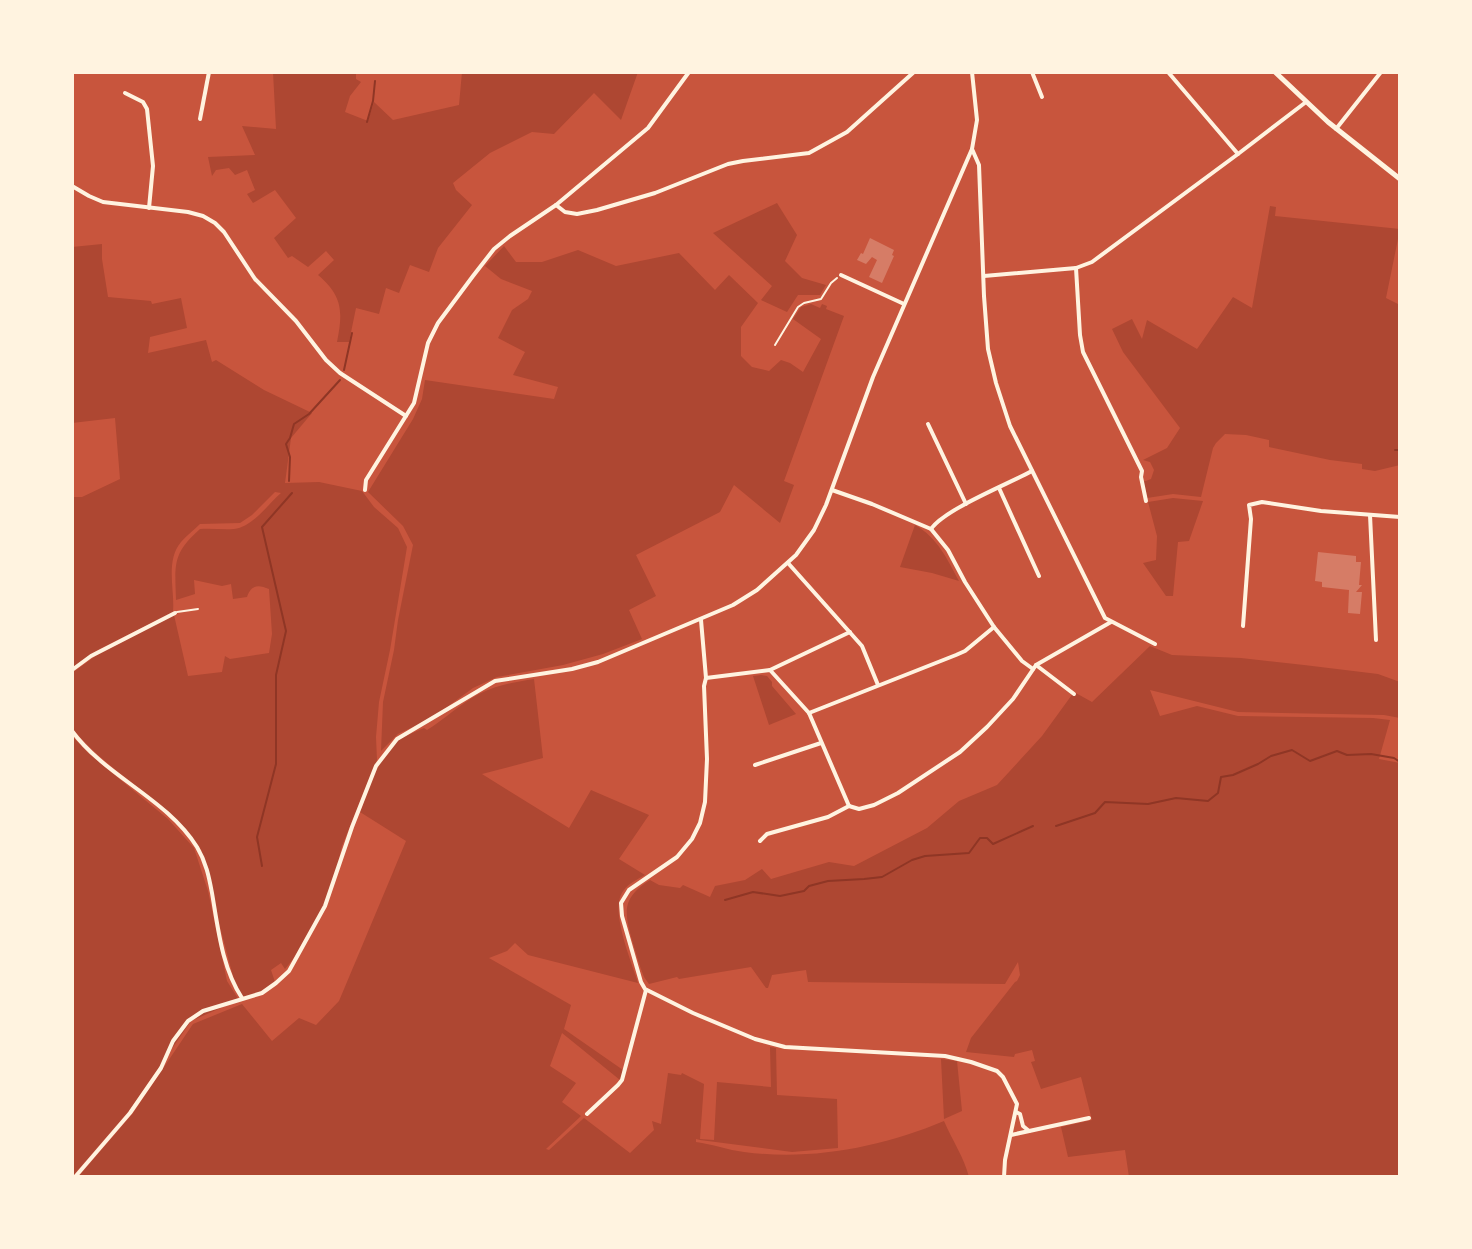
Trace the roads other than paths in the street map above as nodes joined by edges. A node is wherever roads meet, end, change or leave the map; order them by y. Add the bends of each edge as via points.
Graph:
1 (209, 72) edge
2 (689, 72) edge
3 (914, 72) edge
4 (972, 72) edge
5 (1032, 72) edge
6 (1168, 72) edge
7 (1275, 72) edge
8 (1381, 72) edge
9 (125, 93) dead end
10 (1042, 97) dead end
11 (1306, 102) junction
12 (200, 119) dead end
13 (1336, 129) junction
14 (972, 149) junction
15 (1238, 154) junction
16 (1400, 179) edge
17 (72, 186) edge
18 (556, 205) junction
19 (149, 208) junction
20 (1076, 268) junction
21 (841, 275) road end
22 (984, 276) junction
23 (904, 304) junction
24 (406, 416) junction
25 (928, 424) dead end
26 (1032, 471) junction
27 (999, 488) junction
28 (365, 490) dead end
29 (832, 490) junction
30 (1146, 501) dead end
31 (966, 504) junction
32 (1370, 515) junction
33 (1400, 517) edge
34 (931, 529) junction
35 (788, 563) junction
36 (1039, 576) dead end
37 (198, 609) dead end
38 (175, 613) joint
39 (701, 619) junction
40 (1111, 622) junction
41 (1243, 626) dead end
42 (994, 627) junction
43 (850, 632) junction
44 (1376, 640) dead end
45 (1155, 644) dead end
46 (1035, 667) junction
47 (72, 670) edge
48 (770, 670) junction
49 (706, 678) junction
50 (878, 685) junction
51 (1074, 694) dead end
52 (809, 713) junction
53 (72, 731) edge
54 (821, 743) junction
55 (755, 765) dead end
56 (849, 806) junction
57 (760, 841) dead end
58 (646, 990) junction
59 (242, 998) junction
60 (1016, 1112) junction
61 (587, 1114) dead end
62 (1089, 1118) dead end
63 (1029, 1131) junction
64 (1011, 1135) junction
65 (75, 1177) edge
66 (1004, 1177) edge

1 - 12 street
2 - 18 street via 648,128
3 - 18 street via 847,132 809,153 728,164 597,210 577,214
4 - 14 street via 977,120
5 - 10 street
6 - 15 street
7 - 11 main road
8 - 13 street
9 - 19 street via 147,109 153,166
11 - 13 main road
11 - 15 street
13 - 16 main road
14 - 22 street via 979,165
14 - 23 street
15 - 20 street via 1092,262
17 - 19 street via 103,202
18 - 24 street via 494,249 447,309 428,343 418,393
19 - 24 street via 196,214 215,223 255,279 326,360
20 - 22 street
20 - 30 street via 1083,352 1142,471
21 - 23 street
22 - 26 street via 988,349 996,383
23 - 29 street
24 - 28 street
25 - 31 street
26 - 27 street
26 - 40 street
27 - 31 street
27 - 36 street
29 - 34 street
29 - 35 street via 814,530
31 - 34 street
32 - 33 street
32 - 41 street via 1262,502 1249,505
32 - 44 street
34 - 42 street
35 - 39 street via 742,600
35 - 43 street
37 - 38 lane
38 - 47 street
39 - 49 street
39 - 59 street via 598,662 495,681 397,739 376,766 325,906 289,971 262,993
40 - 45 street
40 - 46 street
42 - 46 street via 1022,661
42 - 50 street via 965,651
43 - 48 street
43 - 50 street via 862,646
46 - 51 street
46 - 56 street via 1013,699 960,752 874,805
48 - 49 street
48 - 52 street
49 - 58 street via 706,779 700,823 678,856 632,887 621,903
50 - 52 street
52 - 54 street
53 - 59 street via 197,846 206,864 228,970
54 - 55 street
54 - 56 street
56 - 57 street
58 - 60 street via 777,1046 945,1056 992,1068 1003,1077
58 - 61 street via 622,1080
59 - 65 street via 188,1021 130,1113
60 - 63 street
60 - 64 street
62 - 63 street
63 - 64 street
64 - 66 street

